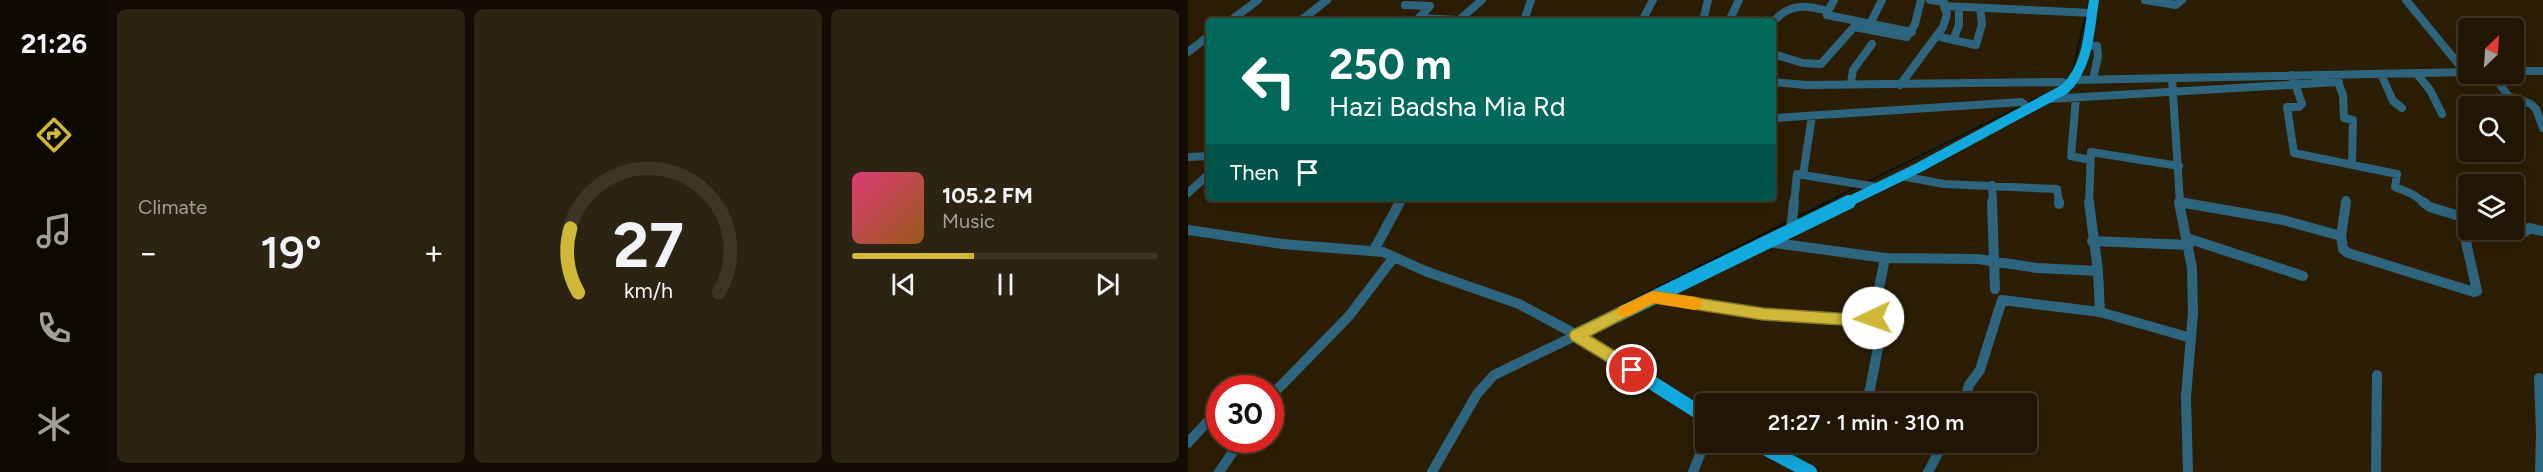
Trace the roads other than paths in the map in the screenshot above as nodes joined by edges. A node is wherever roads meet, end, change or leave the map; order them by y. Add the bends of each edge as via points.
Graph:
1 (1258, 0) edge
2 (1327, 0) edge
3 (1482, 0) edge
4 (1529, 0) edge
5 (1653, 0) edge
6 (1708, 0) edge
7 (1739, 0) edge
8 (1834, 0) edge
9 (1882, 0) edge
10 (1921, 0) edge
11 (1930, 0) edge
12 (2042, 0) edge
13 (2094, 0) edge
14 (2145, 0) edge
15 (2182, 0) edge
16 (2406, 0) edge
17 (1424, 2) edge
18 (1944, 2) edge
19 (1405, 5) dead end
20 (1959, 7) junction
21 (1980, 8) junction
22 (2046, 10) junction
23 (1828, 11) junction
24 (2088, 13) junction
25 (1234, 18) edge
26 (1304, 18) edge
27 (1419, 18) edge
28 (1461, 18) edge
29 (1525, 18) edge
30 (1644, 18) edge
31 (1704, 18) edge
32 (1730, 18) edge
33 (1776, 18) edge
34 (1868, 27) junction
35 (1937, 36) junction
36 (1206, 38) edge
37 (1953, 40) junction
38 (1872, 44) dead end
39 (2086, 45) junction
40 (1188, 52) edge
41 (1776, 55) edge
42 (2458, 60) edge
43 (2524, 71) edge
44 (2543, 71) edge
45 (2458, 72) edge
46 (2416, 73) junction
47 (2381, 74) junction
48 (2292, 75) junction
49 (2222, 77) junction
50 (2172, 78) junction
51 (2337, 78) junction
52 (2093, 80) junction
53 (1776, 82) edge
54 (1851, 83) junction
55 (2069, 83) junction
56 (2295, 84) junction
57 (2500, 84) edge
58 (1900, 85) junction
59 (2224, 89) junction
60 (2174, 92) junction
61 (2076, 98) junction
62 (2048, 99) junction
63 (2025, 106) junction
64 (2402, 108) dead end
65 (2442, 114) dead end
66 (1812, 116) junction
67 (1776, 118) edge
68 (2543, 128) edge
69 (1206, 156) edge
70 (1188, 158) edge
71 (2090, 160) junction
72 (2352, 164) junction
73 (2179, 165) junction
74 (1803, 175) junction
75 (1901, 176) junction
76 (1206, 177) edge
77 (1992, 185) junction
78 (1877, 187) junction
79 (1188, 193) edge
80 (2346, 200) dead end
81 (1400, 201) edge
82 (2179, 202) junction
83 (2059, 204) dead end
84 (2458, 216) edge
85 (1188, 230) edge
86 (1791, 231) junction
87 (2543, 231) edge
88 (2524, 232) edge
89 (2341, 236) junction
90 (2092, 241) junction
91 (1766, 242) junction
92 (2188, 242) junction
93 (2466, 242) dead end
94 (1374, 250) junction
95 (1394, 256) junction
96 (1885, 258) junction
97 (1994, 261) junction
98 (2098, 271) junction
99 (2302, 276) dead end
100 (1995, 288) dead end
101 (1653, 297) junction
102 (2100, 312) junction
103 (1873, 321) junction
104 (1577, 335) junction
105 (2191, 338) junction
106 (2377, 375) dead end
107 (2539, 378) dead end
108 (1284, 383) edge
109 (1869, 393) edge
110 (1966, 393) edge
111 (1695, 410) edge
112 (1206, 423) edge
113 (2542, 433) edge
114 (1188, 443) edge
115 (1232, 453) edge
116 (1701, 453) edge
117 (1774, 453) edge
118 (1938, 453) edge
119 (1220, 472) edge
120 (1432, 472) edge
121 (1693, 472) edge
122 (1810, 472) edge
123 (1928, 472) edge
124 (2188, 472) edge
125 (2376, 472) edge
126 (2540, 472) edge

1 - 25 street
2 - 26 street
3 - 28 street
4 - 29 street
5 - 30 street
6 - 31 street
7 - 32 street
8 - 23 street
9 - 34 street
10 - 34 street via 1912,32
11 - 18 street
12 - 22 street
13 - 24 main road
14 - 15 street via 2176,5
16 - 42 street
17 - 19 street
17 - 27 street via 1430,6
18 - 20 street
18 - 35 street via 1947,19
20 - 21 street
20 - 37 street via 1959,25
21 - 22 street
21 - 37 street via 1982,24 1976,45
22 - 24 street
23 - 33 street via 1796,4 1785,8
23 - 34 street via 1827,15
24 - 39 main road
34 - 41 street via 1854,27 1821,64 1810,66
35 - 37 street
35 - 58 street
36 - 40 street
38 - 54 street via 1853,70
39 - 52 street via 2097,46
39 - 55 main road
43 - 44 street
45 - 46 street
46 - 47 street
46 - 65 street
47 - 51 street
47 - 64 street via 2393,101
48 - 49 street
48 - 51 street
48 - 56 street
49 - 50 street
49 - 59 street
50 - 52 street
50 - 60 street
51 - 56 street
51 - 72 street via 2344,118 2353,120
52 - 55 street
53 - 54 street
54 - 58 street
55 - 58 street
55 - 62 main road
56 - 59 street
56 - 72 street via 2301,106 2287,107 2292,151
57 - 68 street via 2508,96 2536,109
59 - 60 street
60 - 61 street
60 - 73 street
61 - 62 street
61 - 71 street via 2071,156
62 - 63 main road
63 - 66 street
63 - 75 main road
66 - 67 street
66 - 74 street
69 - 70 street
71 - 73 street via 2094,151
71 - 90 street
72 - 84 street via 2397,174 2395,187 2430,207
73 - 82 street
74 - 78 street
74 - 86 street via 1797,174
75 - 77 street via 1944,184
75 - 78 main road
76 - 79 street
77 - 83 street via 2057,189
77 - 97 street
78 - 86 main road
80 - 89 street
81 - 94 street
82 - 89 street via 2283,220
82 - 92 street
85 - 94 street via 1282,244
86 - 91 main road
87 - 88 street via 2529,228
89 - 93 street via 2348,254 2474,292 2477,291
90 - 92 street
90 - 98 street
91 - 96 street
91 - 101 main road
92 - 99 street
92 - 105 street
94 - 95 street
95 - 104 street via 1519,304
95 - 108 street via 1349,316
96 - 97 street
96 - 103 street
97 - 98 street
97 - 100 street
98 - 102 street
101 - 103 street via 1763,314
101 - 104 main road
102 - 105 street
102 - 110 street via 2002,300 1980,370
103 - 109 street via 1881,333
104 - 111 main road
104 - 120 street via 1494,375 1477,394
105 - 124 street via 2186,397
106 - 125 street
107 - 113 street
112 - 114 street
113 - 126 street
115 - 119 street
116 - 121 street
117 - 122 main road
118 - 123 street

